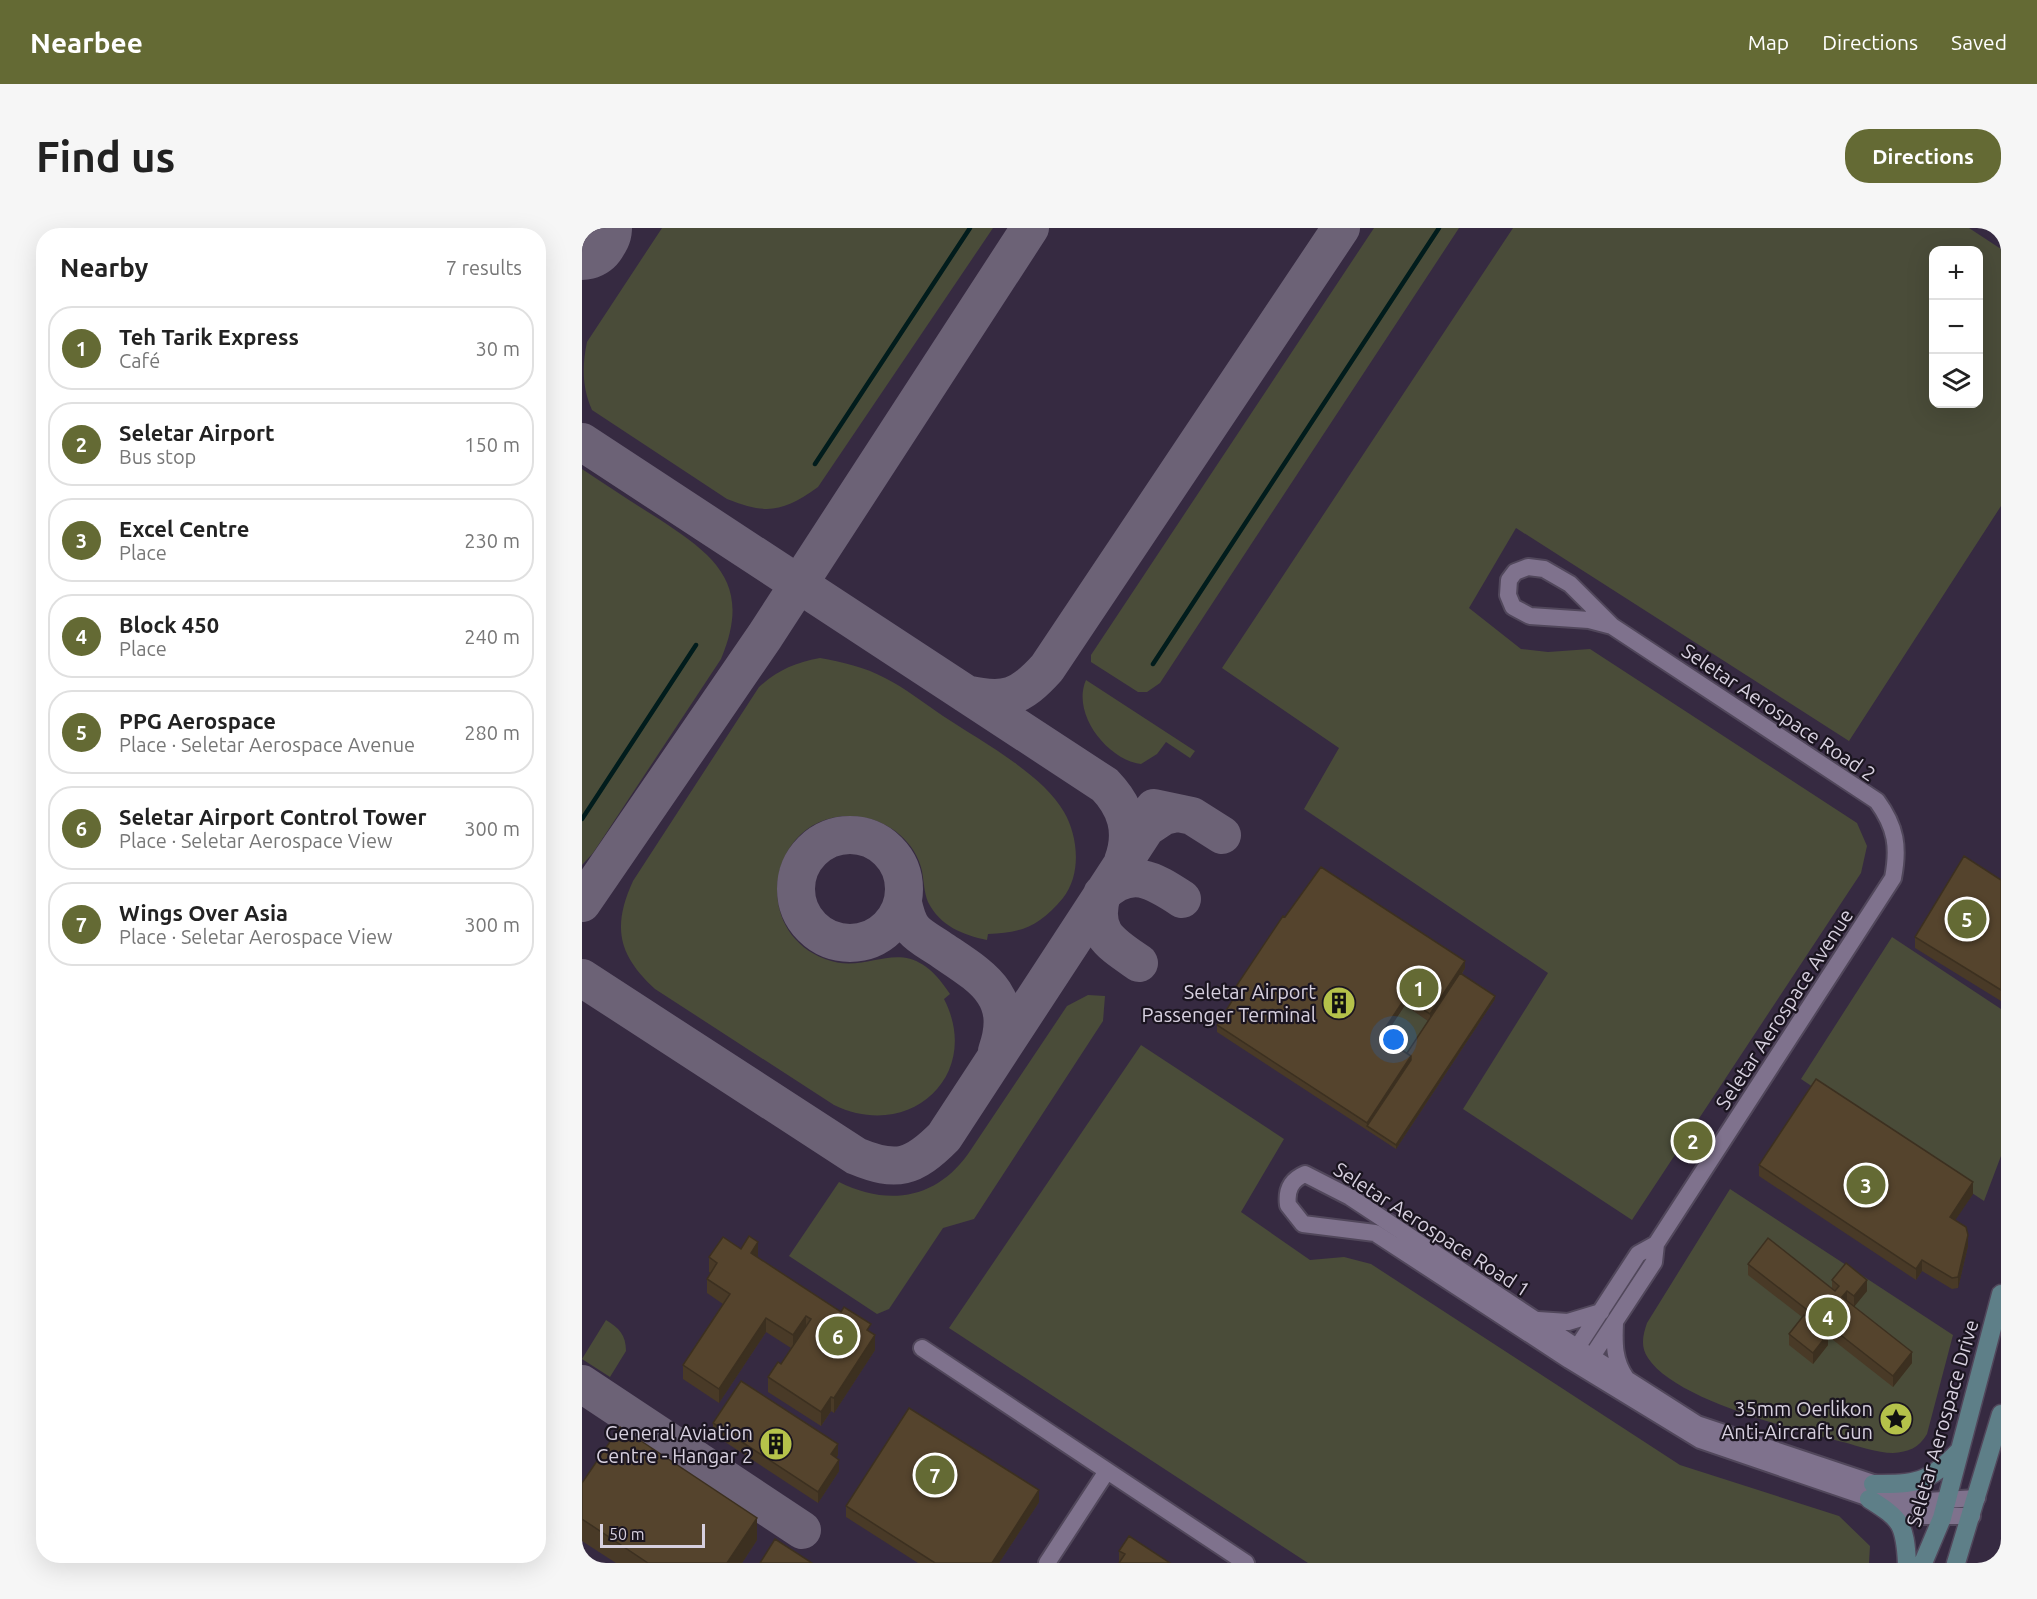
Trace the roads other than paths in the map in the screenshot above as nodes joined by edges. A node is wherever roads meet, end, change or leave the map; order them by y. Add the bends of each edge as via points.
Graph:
1 (1612, 626) junction
2 (1898, 853) joint
3 (1438, 1264) junction
4 (2001, 1294) edge
5 (1609, 1316) junction
6 (1535, 1320) junction
7 (922, 1348) dead end
8 (1580, 1359) junction
9 (1627, 1379) junction
10 (2001, 1414) edge
11 (1960, 1450) junction
12 (1107, 1471) junction
13 (1871, 1491) junction
14 (1975, 1507) junction
15 (1944, 1509) junction
16 (1047, 1563) edge
17 (1246, 1563) edge
18 (1907, 1563) edge
19 (1923, 1563) edge
20 (1956, 1563) edge

1 - 1 street, Seletar Aerospace Road 2 via 1589,620 1530,616 1513,607 1508,595 1509,580 1515,572 1528,567 1544,569 1570,584
1 - 2 street, Seletar Aerospace Road 2 via 1877,801 1895,831
2 - 5 street, Seletar Aerospace Avenue via 1893,878 1656,1244 1638,1254
3 - 3 street, Seletar Aerospace Road 1 via 1375,1233 1303,1224 1287,1205 1289,1186 1305,1174 1316,1178 1350,1197
3 - 6 street, Seletar Aerospace Road 1
3 - 8 street, Seletar Aerospace Road 1
4 - 11 street, Seletar Aerospace Drive
5 - 6 street via 1568,1322
5 - 8 street, Seletar Aerospace Avenue
5 - 9 street via 1615,1355
6 - 8 street, Seletar Aerospace Road 1
7 - 12 street
8 - 9 street, Seletar Aerospace Road 1
8 - 13 street, Seletar Aerospace Road 1 via 1700,1440
9 - 13 street, Seletar Aerospace Road 1 via 1697,1424
10 - 14 street
11 - 13 street via 1945,1466 1914,1484
11 - 15 street, Seletar Aerospace Drive
12 - 16 street
12 - 17 street
13 - 15 street, Seletar Aerospace Road 1 via 1927,1501
13 - 18 street via 1896,1516 1902,1528
14 - 15 street, Seletar Aerospace Road 1
14 - 20 street
15 - 19 street, Seletar Aerospace Drive

